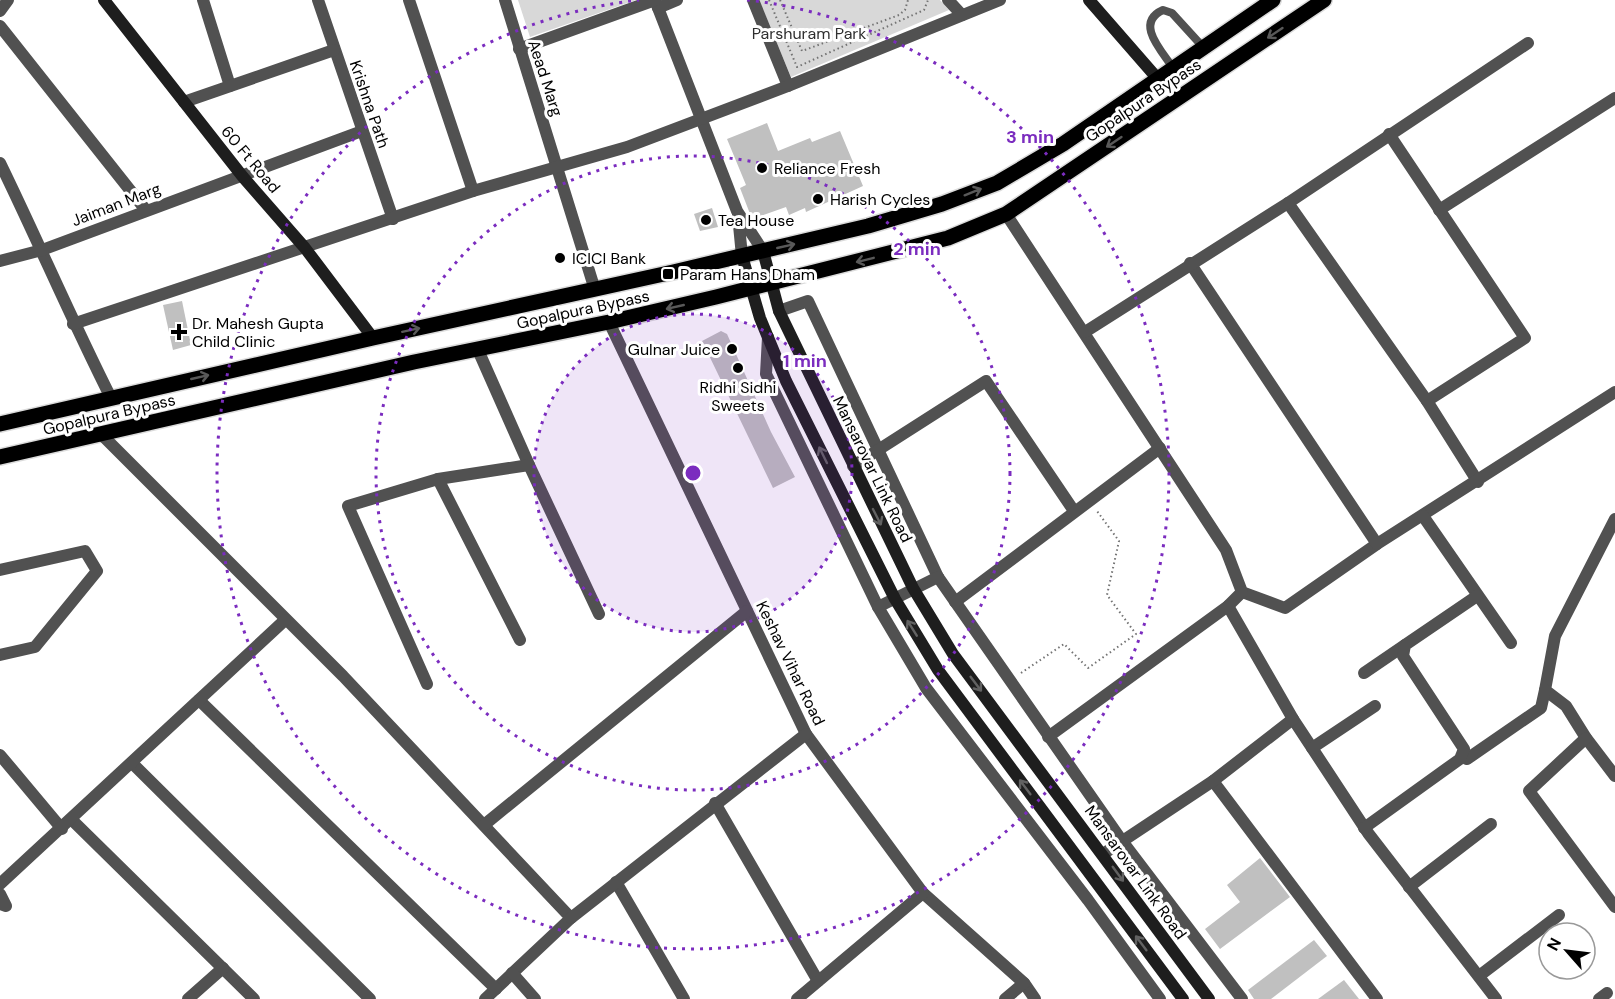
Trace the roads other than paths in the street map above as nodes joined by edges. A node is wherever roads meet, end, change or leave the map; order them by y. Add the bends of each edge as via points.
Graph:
1 (8, 0) edge
2 (104, 0) edge
3 (203, 0) edge
4 (318, 0) edge
5 (409, 0) edge
6 (505, 0) edge
7 (676, 0) edge
8 (753, 0) edge
9 (948, 0) edge
10 (1000, 0) edge
11 (1089, 0) edge
12 (1273, 0) edge
13 (1324, 0) edge
14 (658, 8) junction
15 (0, 11) edge
16 (962, 15) junction
17 (0, 26) edge
18 (1528, 43) dead end
19 (1203, 47) junction
20 (519, 48) junction
21 (334, 50) junction
22 (1173, 68) junction
23 (1157, 78) junction
24 (230, 86) junction
25 (788, 86) junction
26 (1615, 98) edge
27 (184, 102) junction
28 (702, 118) junction
29 (362, 130) junction
30 (1389, 134) junction
31 (0, 163) edge
32 (558, 166) junction
33 (243, 177) junction
34 (472, 191) junction
35 (1288, 203) junction
36 (145, 209) junction
37 (1439, 210) junction
38 (737, 211) junction
39 (1006, 214) junction
40 (393, 219) junction
41 (305, 248) junction
42 (42, 250) junction
43 (763, 251) junction
44 (742, 256) junction
45 (0, 261) edge
46 (1190, 264) junction
47 (771, 283) junction
48 (751, 288) junction
49 (595, 290) junction
50 (779, 311) junction
51 (609, 322) junction
52 (73, 324) junction
53 (1085, 332) junction
54 (768, 337) junction
55 (373, 338) junction
56 (478, 350) junction
57 (1613, 397) edge
58 (111, 399) junction
59 (1427, 401) junction
60 (0, 424) edge
61 (101, 434) junction
62 (1160, 448) junction
63 (879, 451) junction
64 (0, 457) edge
65 (529, 465) junction
66 (853, 466) junction
67 (438, 479) junction
68 (1478, 482) junction
69 (1074, 511) junction
70 (1423, 516) junction
71 (1615, 519) edge
72 (1377, 544) junction
73 (0, 570) edge
74 (938, 577) junction
75 (913, 588) junction
76 (1242, 592) junction
77 (1477, 596) junction
78 (895, 599) junction
79 (955, 602) junction
80 (1228, 606) junction
81 (878, 607) junction
82 (747, 611) junction
83 (599, 614) dead end
84 (285, 620) junction
85 (520, 640) dead end
86 (1511, 643) dead end
87 (1405, 645) junction
88 (0, 655) edge
89 (1364, 673) dead end
90 (427, 684) dead end
91 (1545, 690) junction
92 (199, 700) junction
93 (1375, 706) dead end
94 (1293, 719) junction
95 (806, 734) junction
96 (1048, 737) junction
97 (1586, 738) junction
98 (1312, 748) junction
99 (0, 755) edge
100 (1467, 759) dead end
101 (132, 763) junction
102 (1615, 776) edge
103 (1213, 781) junction
104 (715, 803) junction
105 (72, 820) junction
106 (1491, 824) dead end
107 (484, 825) junction
108 (1364, 828) junction
109 (62, 829) junction
110 (1122, 841) junction
111 (1103, 854) junction
112 (616, 882) junction
113 (0, 884) edge
114 (1409, 887) junction
115 (1102, 891) junction
116 (923, 893) junction
117 (0, 894) edge
118 (1088, 900) junction
119 (0, 904) edge
120 (1615, 907) edge
121 (1559, 915) dead end
122 (571, 918) junction
123 (223, 968) junction
124 (513, 973) junction
125 (1479, 976) junction
126 (818, 981) junction
127 (1024, 983) junction
128 (496, 989) junction
129 (1180, 995) edge
130 (188, 999) edge
131 (254, 999) edge
132 (370, 999) edge
133 (485, 999) edge
134 (535, 999) edge
135 (684, 999) edge
136 (797, 999) edge
137 (1005, 999) edge
138 (1035, 999) edge
139 (1160, 999) edge
140 (1209, 999) edge
141 (1242, 999) edge
142 (1377, 999) edge
143 (1497, 999) edge

1 - 15 street
2 - 27 street, 60 Ft Road
3 - 24 street
4 - 21 street, Krishna Path
5 - 34 street
6 - 20 street, Aead Marg
7 - 14 street
8 - 25 street
9 - 16 street
10 - 16 street
11 - 23 street
12 - 19 main road, Gopalpura Bypass
13 -> 39 main road, Gopalpura Bypass
14 - 20 street via 655,0
14 - 28 street
16 - 25 street
17 - 36 street
18 - 30 street
19 - 22 main road, Gopalpura Bypass
19 - 22 lane via 1172,13 1156,13 1149,28
20 - 32 street, Aead Marg
21 - 24 street
21 - 29 street, Krishna Path
22 - 23 main road, Gopalpura Bypass
43 -> 23 main road, Gopalpura Bypass via 868,226 997,183 1063,144
24 - 27 street
25 - 28 street
26 - 37 street
27 - 33 street, 60 Ft Road
28 - 32 street via 627,147
28 - 38 street
29 - 33 street, Jaiman Marg
29 - 40 street, Krishna Path
30 - 35 street
30 - 37 street
31 - 42 street
32 - 34 street
32 - 49 street, Aead Marg
33 - 36 street, Jaiman Marg
33 - 41 street, 60 Ft Road
34 - 40 street
35 - 46 street
35 - 59 street
36 - 42 street, Jaiman Marg
37 - 59 street via 1525,338
38 - 43 street, Mansarovar Link Road
38 - 44 street
39 -> 47 main road, Gopalpura Bypass via 948,238
39 - 53 street
40 - 41 street
41 - 52 street
41 - 55 street, 60 Ft Road
42 - 45 street, Jaiman Marg
42 - 52 street
43 - 44 main road, Gopalpura Bypass
43 - 47 street, Mansarovar Link Road
44 - 48 street
44 - 49 main road, Gopalpura Bypass
46 - 53 street
46 - 72 street
47 - 48 main road, Gopalpura Bypass
47 - 50 street, Mansarovar Link Road
48 -> 51 main road, Gopalpura Bypass
48 - 54 street
55 -> 49 main road, Gopalpura Bypass
50 - 63 street via 808,301
50 - 66 street, Mansarovar Link Road
51 - 56 main road, Gopalpura Bypass
51 - 82 street, Keshav Vihar Road
52 - 58 street
53 - 62 street
78 -> 54 street
54 - 81 street via 766,374
58 -> 55 main road, Gopalpura Bypass
56 - 61 main road, Gopalpura Bypass
56 - 65 street
57 - 68 street
58 - 60 main road, Gopalpura Bypass
59 - 68 street
61 - 64 main road, Gopalpura Bypass
61 - 84 street
62 - 69 street
62 - 76 street via 1226,550
63 - 66 street
63 - 69 street via 986,381
63 - 74 street
65 - 67 street
65 - 83 street
66 -> 75 street, Mansarovar Link Road
67 - 85 street
67 - 90 street via 348,506
68 - 70 street
69 - 79 street
70 - 72 street
70 - 77 street
71 - 91 street via 1555,636
72 - 76 street via 1285,608
73 - 88 street via 85,551 97,572 35,647
74 - 75 street
74 - 79 street
75 - 78 street
75 -> 111 street, Mansarovar Link Road via 953,654
76 - 80 street
77 - 86 street
77 - 87 street
78 - 81 street
115 -> 78 street via 938,670
79 - 96 street
80 - 94 street
80 - 96 street
81 - 118 street via 926,688
82 - 95 street, Keshav Vihar Road
82 - 107 street
84 - 92 street
84 - 107 street
87 - 89 street
87 - 108 street via 1403,656 1464,749 1460,759
91 - 97 street via 1566,706
91 - 100 street via 1541,708
92 - 101 street
92 - 128 street
93 - 98 street
94 - 98 street
94 - 103 street
95 - 104 street
95 - 116 street, Keshav Vihar Road
96 - 110 street
97 - 102 street
97 - 120 street via 1529,791
98 - 108 street
99 - 109 street
101 - 105 street
101 - 132 street
103 - 110 street
103 - 142 street
104 - 112 street
104 - 126 street
105 - 109 street
105 - 123 street
106 - 114 street
107 - 122 street
108 - 114 street
109 - 113 street
110 - 111 street
110 - 141 street
111 -> 140 street, Mansarovar Link Road
112 - 122 street
112 - 135 street
114 - 125 street
115 - 118 street
129 -> 115 street
116 - 126 street
116 - 127 street, Keshav Vihar Road
117 - 119 street via 6,906
118 - 139 street
121 - 125 street
122 - 124 street
123 - 130 street
123 - 131 street
124 - 128 street
124 - 134 street
125 - 143 street
126 - 136 street
127 - 137 street
127 - 138 street, Keshav Vihar Road
128 - 133 street

